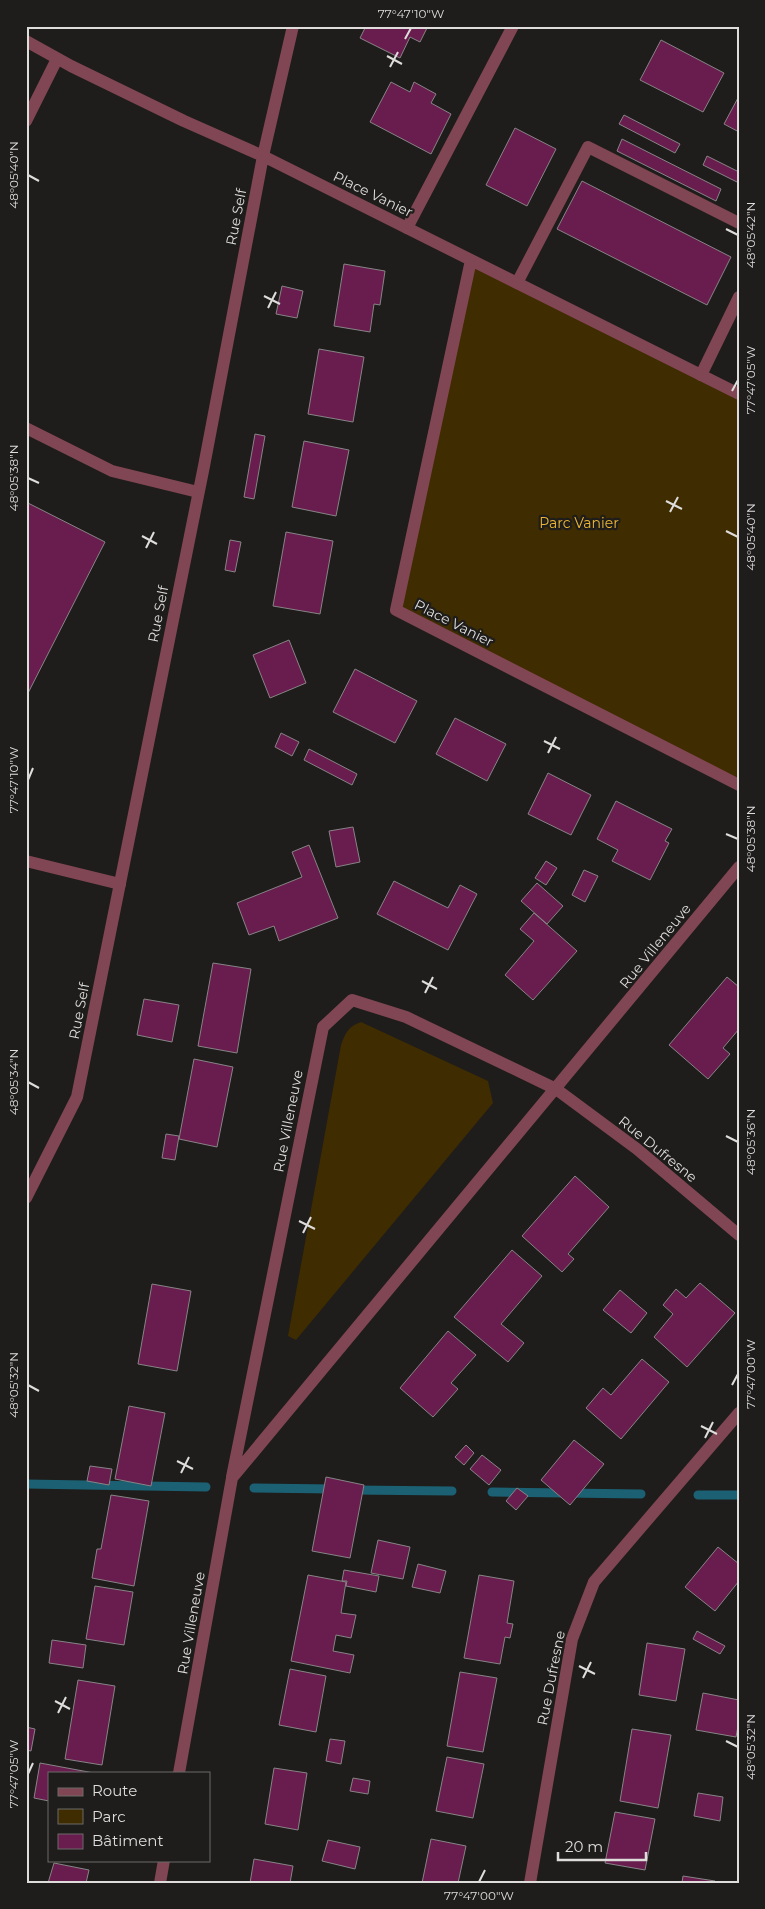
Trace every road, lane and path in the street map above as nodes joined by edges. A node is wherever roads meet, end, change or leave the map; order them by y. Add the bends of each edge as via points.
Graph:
1 (293, 26) edge
2 (513, 26) edge
3 (26, 41) edge
4 (57, 59) junction
5 (26, 121) edge
6 (263, 156) junction
7 (739, 223) edge
8 (407, 228) junction
9 (471, 260) junction
10 (517, 283) junction
11 (739, 297) edge
12 (701, 375) junction
13 (739, 394) edge
14 (26, 428) edge
15 (198, 492) junction
16 (739, 784) edge
17 (26, 861) edge
18 (739, 867) edge
19 (120, 884) junction
20 (556, 1089) junction
21 (26, 1198) edge
22 (739, 1235) edge
23 (739, 1413) edge
24 (232, 1478) junction
25 (180, 1772) edge
26 (164, 1862) edge
27 (160, 1883) edge
28 (530, 1883) edge

1 - 6 street, Rue Self
2 - 8 street
3 - 4 street, Place Vanier
4 - 5 street
4 - 6 street, Place Vanier
6 - 8 street, Place Vanier
6 - 15 street, Rue Self
7 - 10 street via 588,147
8 - 9 street, Place Vanier
9 - 10 street, Place Vanier
9 - 16 street, Place Vanier via 396,610
10 - 12 street, Place Vanier
11 - 12 street
12 - 13 street, Place Vanier
14 - 15 street via 112,471
15 - 19 street, Rue Self
17 - 19 street
18 - 20 street, Rue Villeneuve
19 - 21 street, Rue Self via 77,1097
20 - 22 street, Rue Dufresne via 637,1149
20 - 24 street, Rue Villeneuve
20 - 24 street, Rue Villeneuve via 406,1017 352,1000 323,1027
23 - 28 street, Rue Dufresne via 594,1582 572,1639
24 - 25 street, Rue Villeneuve
26 - 27 street

